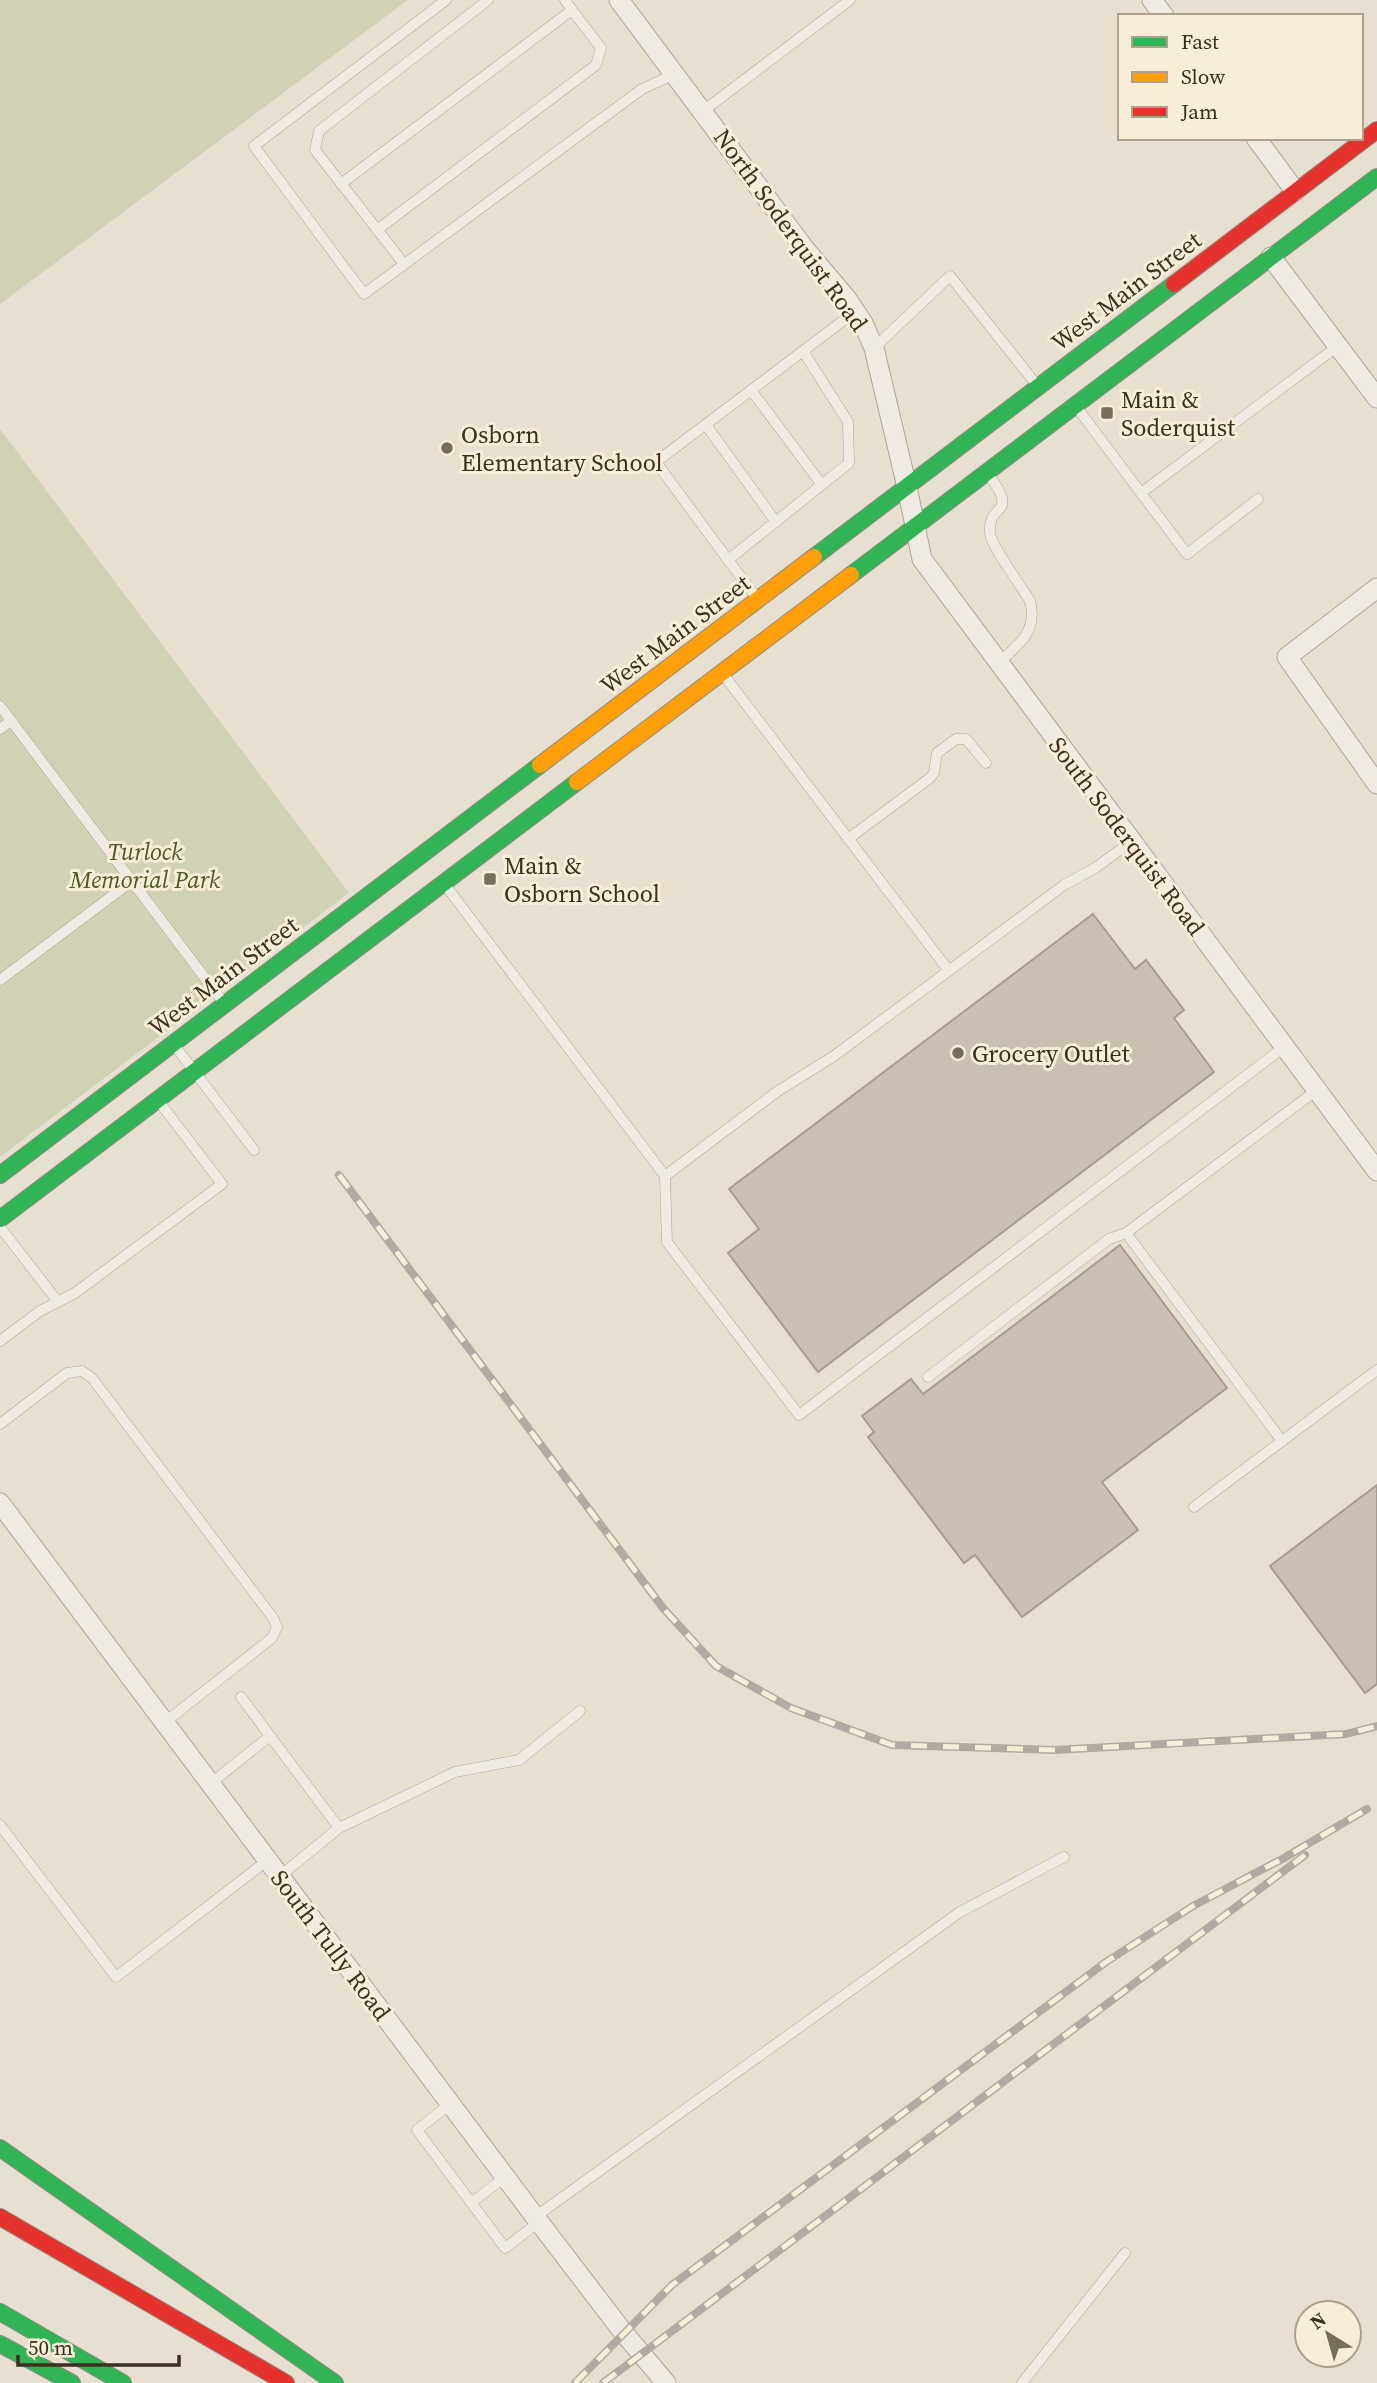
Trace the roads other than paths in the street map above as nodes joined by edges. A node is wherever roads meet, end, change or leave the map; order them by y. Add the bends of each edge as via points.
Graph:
1 (446, 0) edge
2 (488, 0) edge
3 (565, 0) edge
4 (619, 0) edge
5 (850, 0) edge
6 (572, 10) junction
7 (675, 74) junction
8 (703, 111) junction
9 (1377, 131) edge
10 (1257, 140) edge
11 (1377, 177) edge
12 (341, 184) junction
13 (1295, 191) junction
14 (377, 230) junction
15 (1271, 257) junction
16 (404, 264) junction
17 (856, 312) junction
18 (1338, 346) junction
19 (874, 348) junction
20 (803, 351) junction
21 (1038, 387) junction
22 (751, 390) junction
23 (1377, 398) edge
24 (1075, 406) junction
25 (706, 425) junction
26 (987, 472) junction
27 (822, 485) junction
28 (907, 487) junction
29 (1141, 493) junction
30 (1258, 499) dead end
31 (776, 522) junction
32 (915, 526) junction
33 (728, 560) junction
34 (1377, 588) edge
35 (758, 600) junction
36 (998, 664) junction
37 (723, 674) junction
38 (0, 706) edge
39 (11, 721) junction
40 (0, 730) edge
41 (986, 763) dead end
42 (1377, 784) edge
43 (849, 839) junction
44 (1131, 842) junction
45 (132, 881) junction
46 (444, 883) junction
47 (949, 971) junction
48 (0, 981) edge
49 (224, 1003) junction
50 (172, 1043) junction
51 (1284, 1047) junction
52 (194, 1072) junction
53 (1317, 1090) junction
54 (157, 1100) junction
55 (254, 1150) dead end
56 (1377, 1170) edge
57 (0, 1175) edge
58 (665, 1177) junction
59 (0, 1219) edge
60 (0, 1227) edge
61 (1126, 1233) junction
62 (58, 1302) junction
63 (0, 1341) edge
64 (1377, 1370) edge
65 (928, 1377) dead end
66 (0, 1424) edge
67 (1282, 1441) junction
68 (0, 1503) edge
69 (1194, 1507) dead end
70 (242, 1698) dead end
71 (580, 1711) dead end
72 (164, 1723) junction
73 (270, 1736) junction
74 (210, 1784) junction
75 (0, 1825) edge
76 (339, 1828) junction
77 (1064, 1857) dead end
78 (274, 1868) junction
79 (450, 2104) junction
80 (0, 2148) edge
81 (505, 2177) junction
82 (471, 2203) junction
83 (0, 2217) edge
84 (537, 2219) junction
85 (1125, 2253) dead end
86 (0, 2312) edge
87 (0, 2344) edge
88 (72, 2383) edge
89 (123, 2383) edge
90 (286, 2383) edge
91 (335, 2383) edge
92 (666, 2383) edge
93 (1023, 2383) edge

1 - 16 lane via 254,146 364,294
2 - 12 lane via 319,131 314,150
3 - 6 lane
4 - 7 street, North Soderquist Road
5 - 8 lane
6 - 12 lane
6 - 14 lane via 601,48 596,65
7 - 8 street, North Soderquist Road
7 - 16 lane via 642,89
8 - 17 street, North Soderquist Road
9 - 13 main road, West Main Street
10 - 13 street
11 - 15 main road
12 - 14 lane
13 - 21 main road, West Main Street
14 - 16 lane
15 - 18 street
15 - 24 main road
17 - 19 street, North Soderquist Road
17 - 20 lane
18 - 23 street
18 - 29 lane
19 - 21 lane via 950,275
19 - 28 street, North Soderquist Road
20 - 22 lane
20 - 27 lane via 848,422 849,463
21 - 28 main road, West Main Street
22 - 25 lane
22 - 27 lane
24 - 26 main road
24 - 29 lane
25 - 31 lane
25 - 33 lane via 656,462
26 - 32 main road
26 - 36 lane via 1003,499 990,537 1033,611 1024,640
27 - 31 lane
28 - 32 street, South Soderquist Road
28 - 35 main road, West Main Street
29 - 30 lane via 1187,554
31 - 33 lane
32 - 36 street, South Soderquist Road via 922,559
32 - 37 main road
33 - 35 lane
34 - 42 street via 1287,657
35 - 49 main road, West Main Street
36 - 44 street, South Soderquist Road
37 - 43 lane
37 - 46 main road
38 - 39 lane
39 - 40 lane
39 - 45 lane
41 - 43 lane via 966,739 956,738 937,753 930,778
43 - 47 lane
44 - 47 lane via 1064,885
44 - 51 street, South Soderquist Road
45 - 48 lane
45 - 49 lane
46 - 52 main road
46 - 58 lane
47 - 58 lane
49 - 50 main road, West Main Street
50 - 52 lane
50 - 57 main road, West Main Street
51 - 53 street, South Soderquist Road
51 - 58 lane via 799,1415 667,1242
52 - 54 main road
52 - 55 lane
53 - 56 street, South Soderquist Road
53 - 61 lane
54 - 59 main road
54 - 62 lane via 222,1184
60 - 62 lane
61 - 65 lane via 1109,1239
61 - 67 lane
62 - 63 lane
64 - 67 lane
66 - 72 lane via 67,1373 82,1371 92,1378 273,1618 277,1627 272,1639
67 - 69 lane
68 - 72 street, South Tully Road
70 - 73 lane
71 - 76 lane via 519,1760 454,1772
72 - 74 street, South Tully Road
73 - 74 lane
73 - 76 lane
74 - 78 street, South Tully Road
75 - 78 lane via 116,1976
76 - 78 lane
77 - 84 lane via 960,1912
78 - 79 street, South Tully Road
79 - 81 street, South Tully Road
79 - 82 lane via 417,2130
80 - 91 main road
81 - 82 lane
81 - 84 street, South Tully Road
82 - 84 lane via 505,2248
83 - 90 main road
84 - 92 street, South Tully Road
85 - 93 lane
86 - 89 main road
87 - 88 main road

